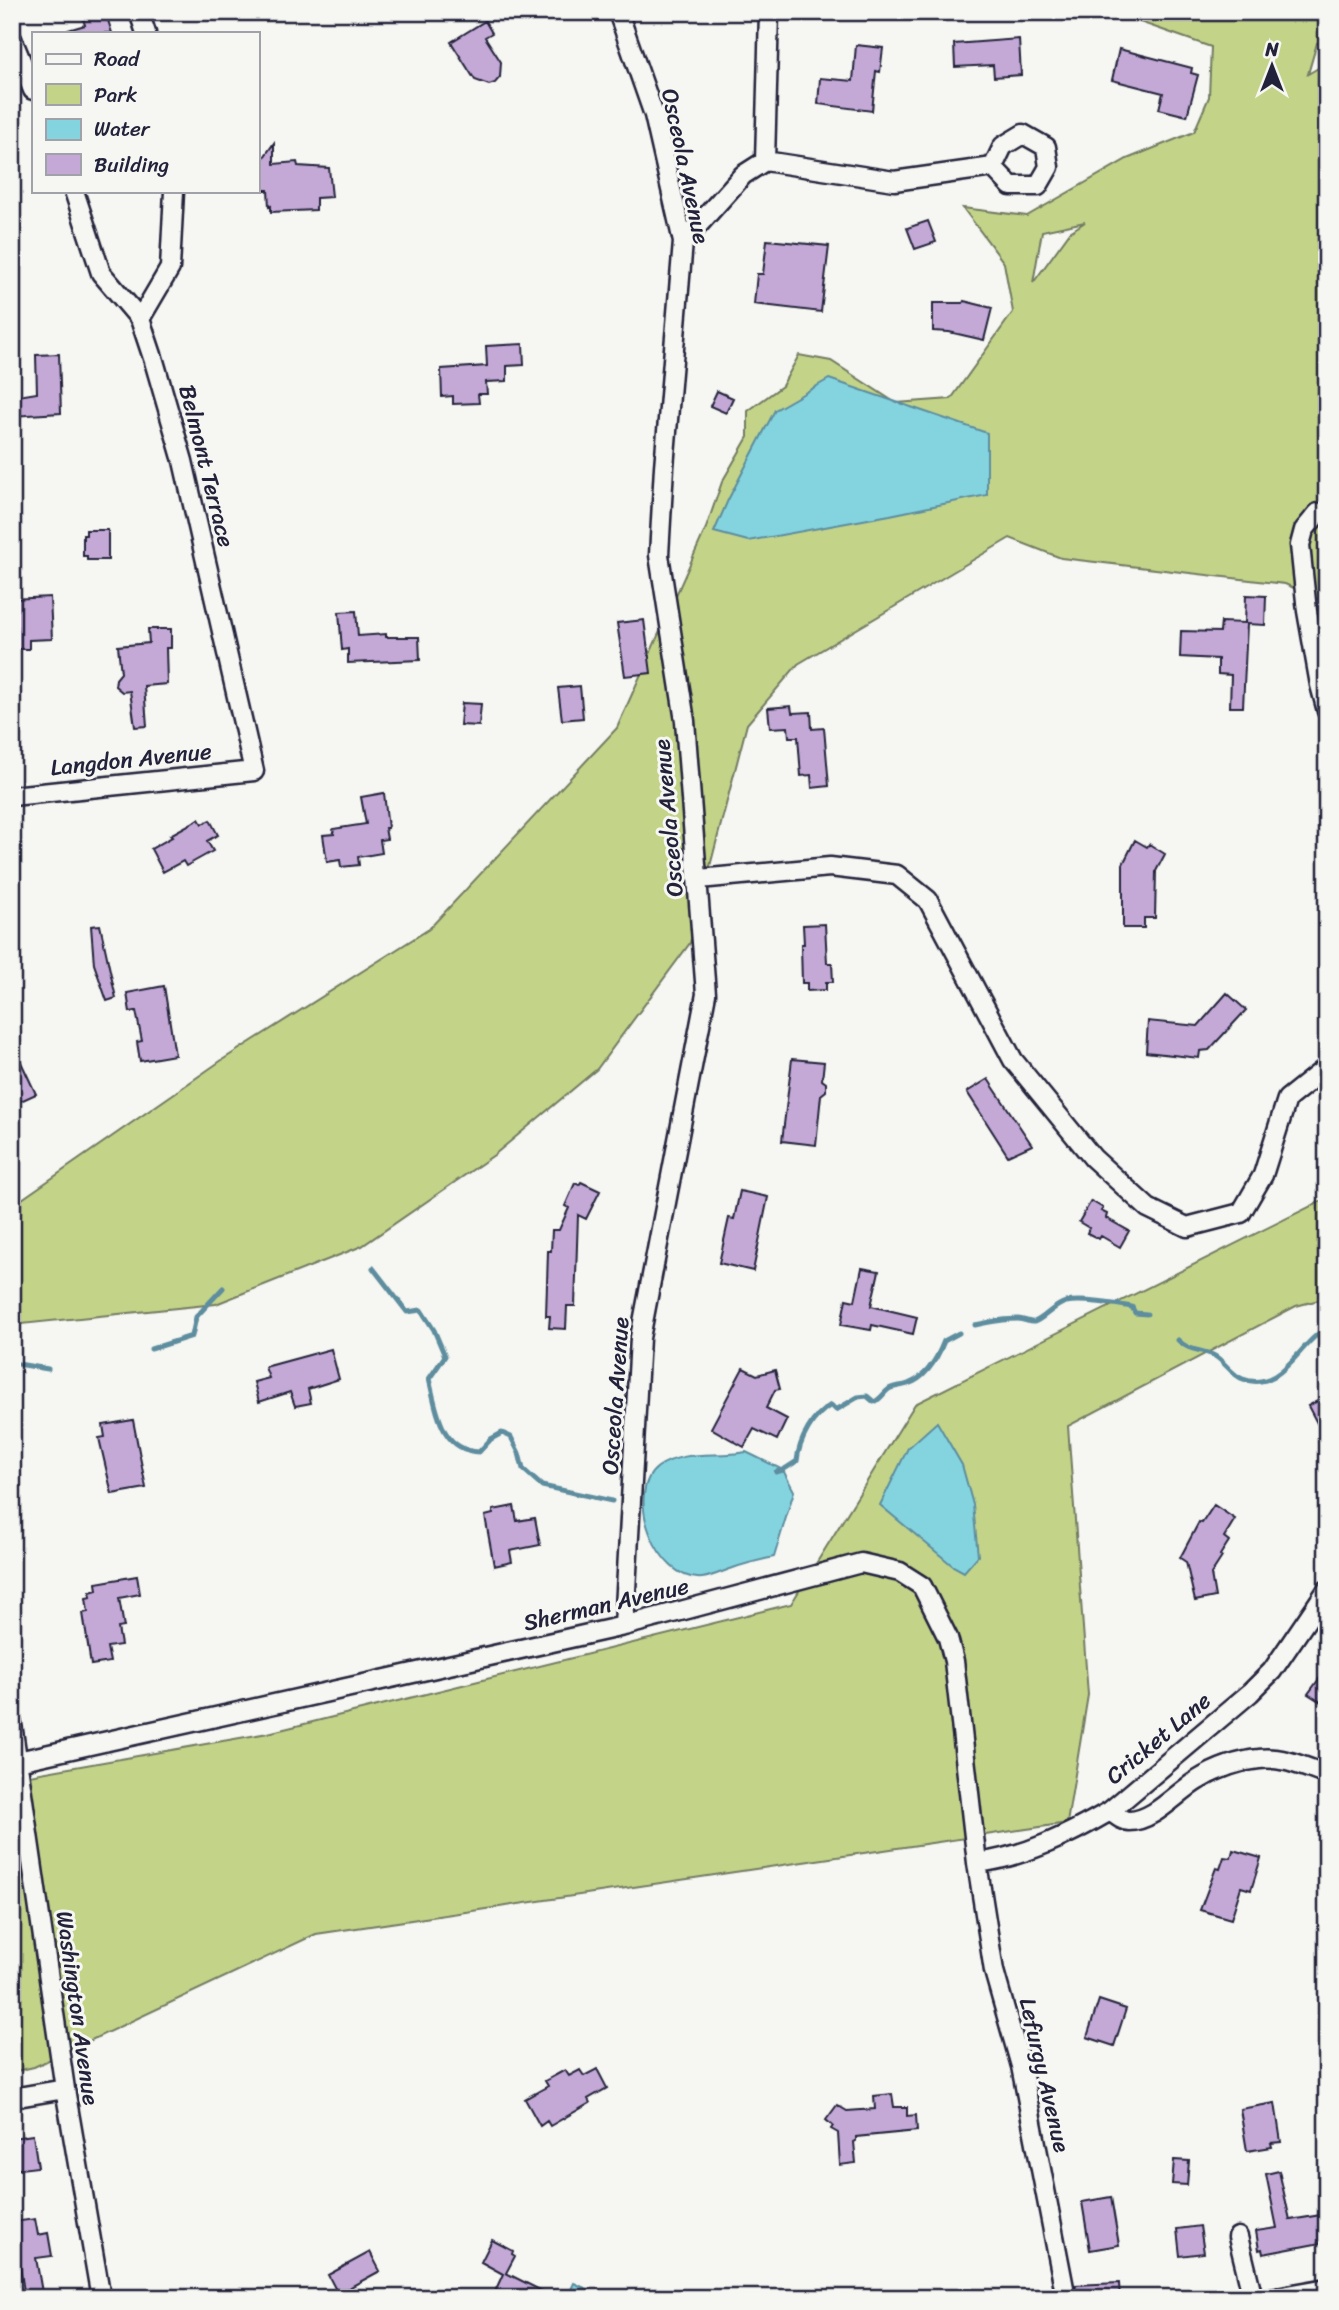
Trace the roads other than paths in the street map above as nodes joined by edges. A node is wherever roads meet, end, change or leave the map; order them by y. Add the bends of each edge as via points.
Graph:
1 (139, 12) edge
2 (618, 12) edge
3 (769, 12) edge
4 (146, 32) edge
5 (12, 39) edge
6 (32, 88) edge
7 (765, 161) junction
8 (993, 167) dead end
9 (74, 192) edge
10 (174, 192) edge
11 (683, 243) junction
12 (140, 319) junction
13 (1327, 512) edge
14 (1327, 711) edge
15 (254, 771) joint
16 (12, 796) edge
17 (699, 880) junction
18 (1327, 1067) edge
19 (1327, 1590) edge
20 (624, 1626) junction
21 (12, 1724) edge
22 (18, 1761) junction
23 (1327, 1775) edge
24 (1110, 1811) junction
25 (977, 1863) junction
26 (65, 2089) junction
27 (12, 2098) edge
28 (1238, 2237) dead end
29 (1327, 2288) edge
30 (100, 2298) edge
31 (1066, 2298) edge
32 (1253, 2298) edge
33 (1270, 2298) edge

1 - 4 street
2 - 11 street, Osceola Avenue via 654,115
3 - 7 street
5 - 6 street
7 - 8 street via 894,181
7 - 11 street via 743,175
9 - 12 street, Belmont Terrace via 101,273
10 - 12 street via 170,268
11 - 17 street, Osceola Avenue via 659,555 685,721
12 - 15 street, Belmont Terrace via 183,461
13 - 14 street via 1318,513 1304,530 1300,545
15 - 16 street, Langdon Avenue
17 - 18 street via 830,867 897,875 928,900 1013,1060 1085,1148 1148,1208 1187,1227 1241,1213 1263,1175 1287,1098
17 - 20 street, Osceola Avenue via 706,994 640,1338
19 - 24 street, Cricket Lane via 1272,1671
20 - 22 street, Sherman Avenue
20 - 25 street, Sherman Avenue via 862,1563 900,1572 922,1586 939,1616 954,1661
21 - 22 street, Washington Avenue
22 - 26 street, Washington Avenue
23 - 24 street via 1279,1759 1260,1759 1206,1776 1142,1818 1123,1820
24 - 25 street, Cricket Lane via 1037,1847 1003,1860
25 - 31 street, Lefurgy Avenue via 994,1970 1021,2066
26 - 27 street
26 - 30 street, Washington Avenue
28 - 32 street
29 - 33 street

